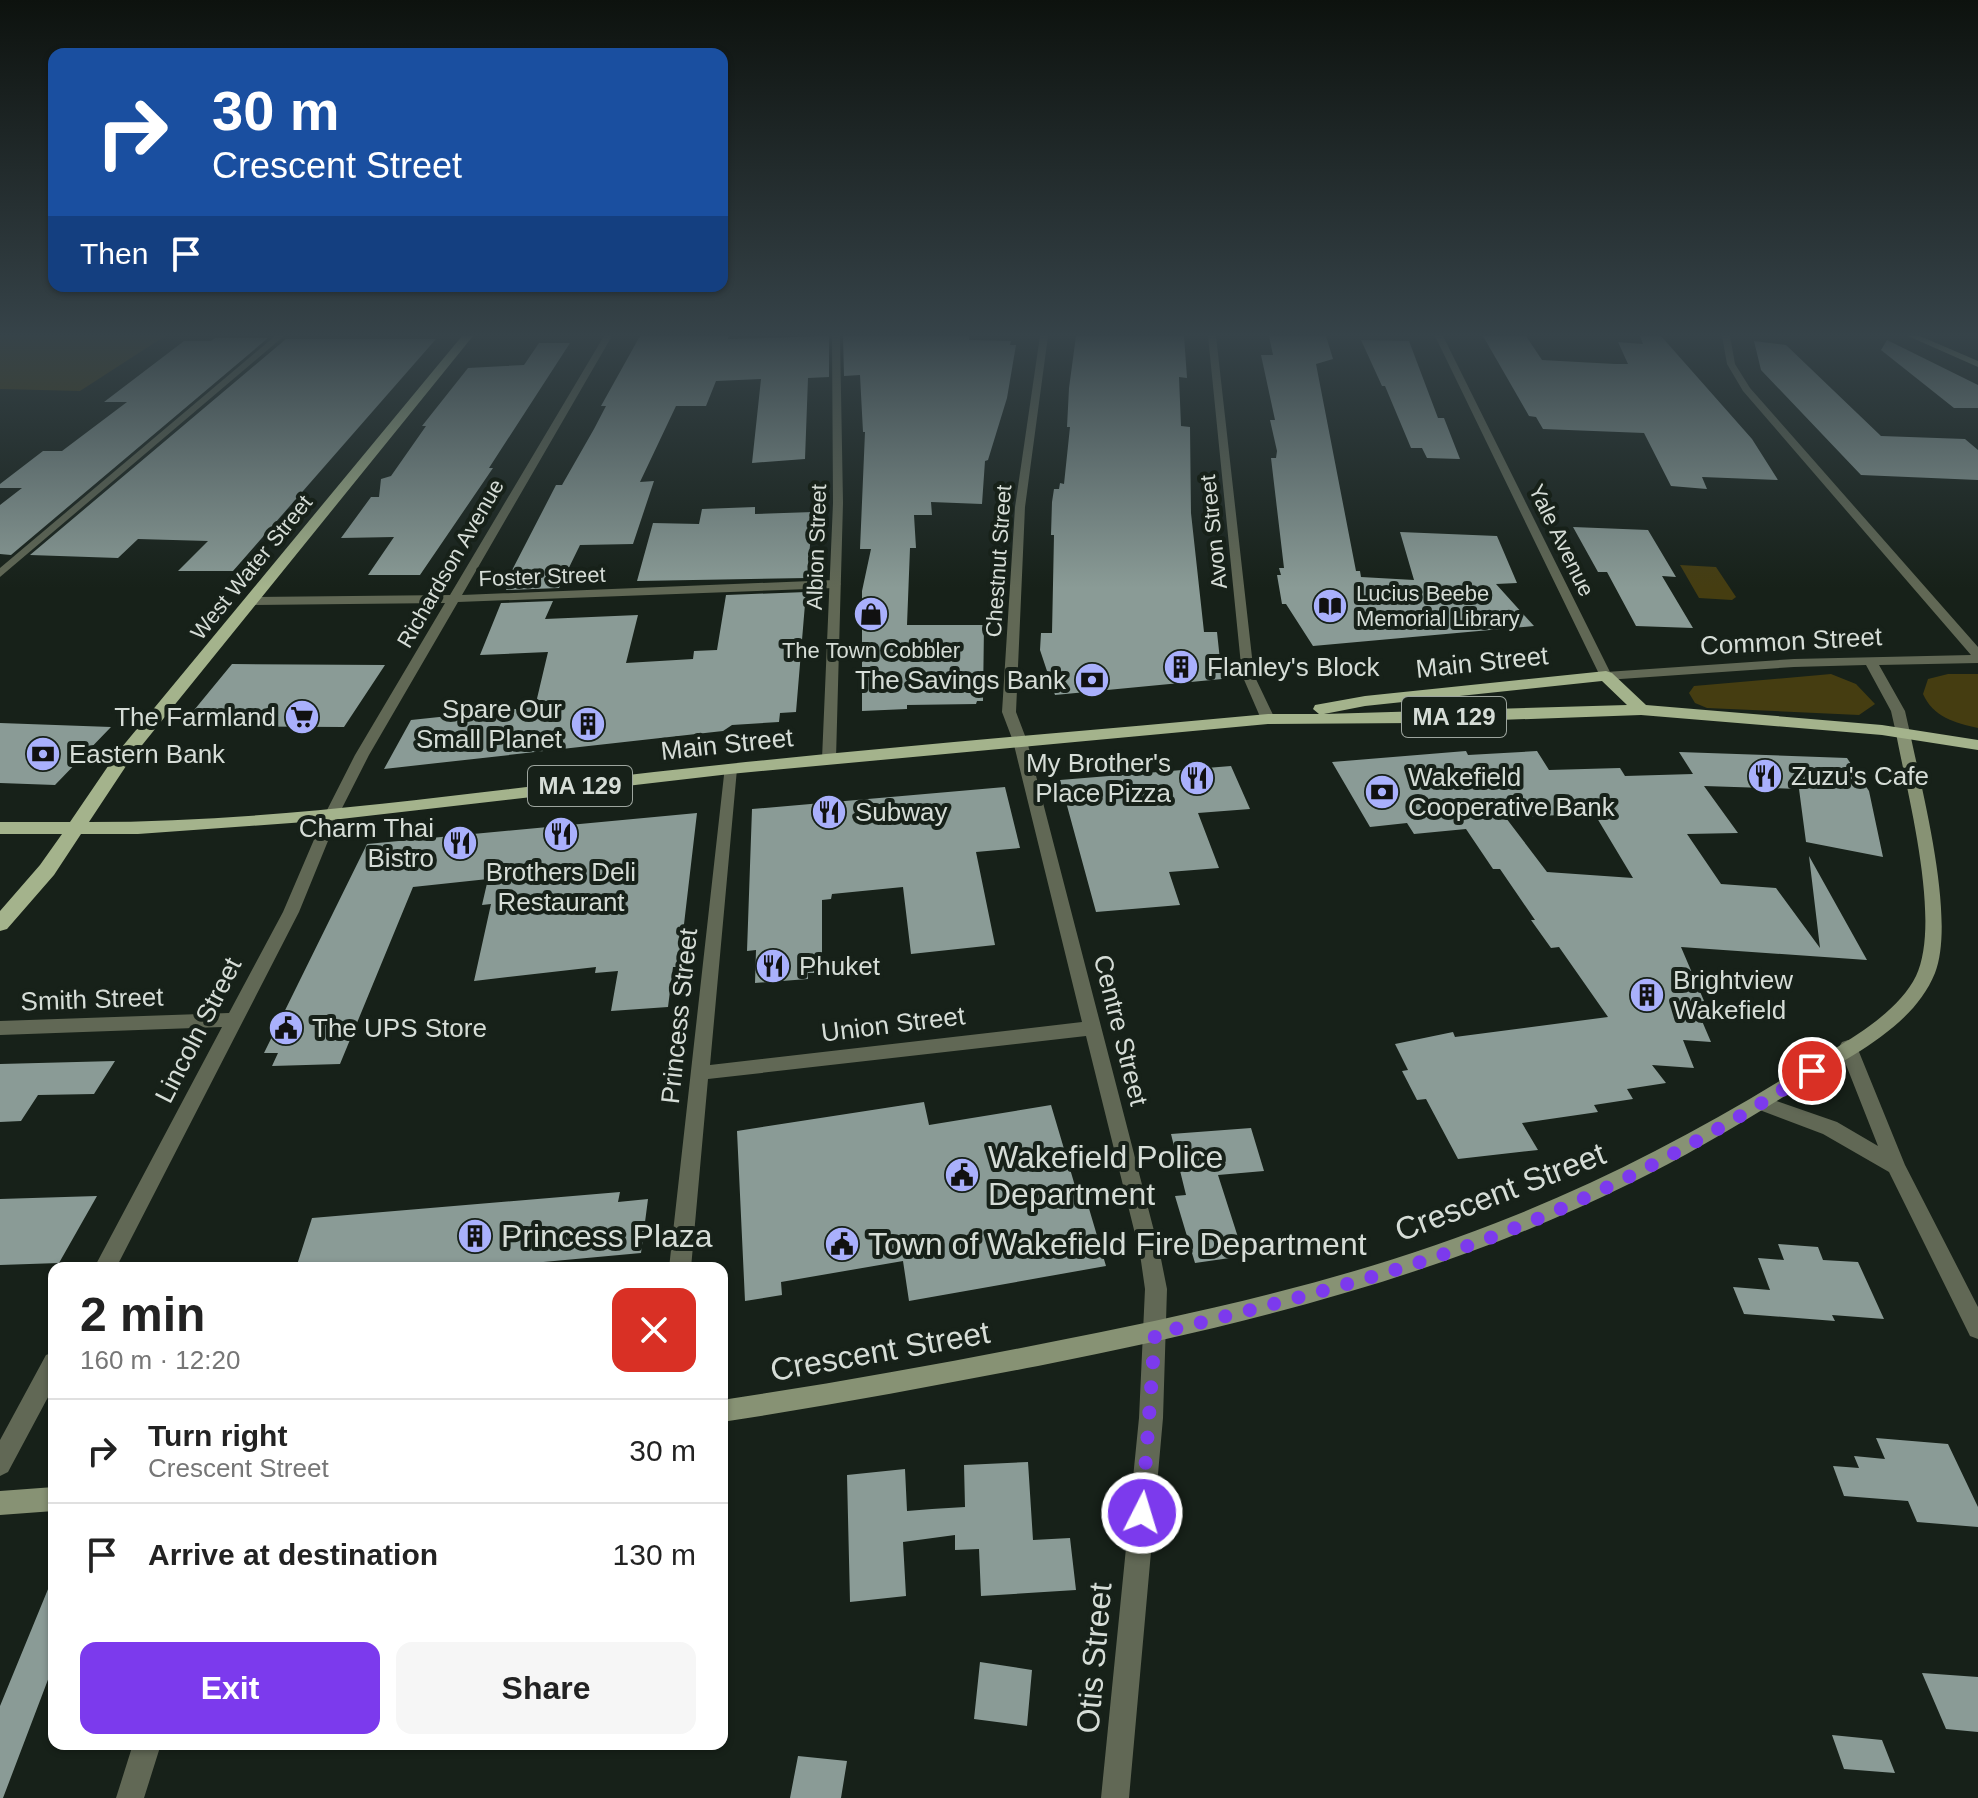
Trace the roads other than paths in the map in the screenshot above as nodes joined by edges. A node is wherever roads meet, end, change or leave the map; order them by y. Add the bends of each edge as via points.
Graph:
1 (181, 420) edge
2 (400, 420) edge
3 (558, 420) edge
4 (837, 420) edge
5 (1032, 420) edge
6 (1221, 420) edge
7 (1480, 420) edge
8 (1773, 420) edge
9 (0, 574) edge
10 (835, 584) junction
11 (452, 599) junction
12 (252, 601) junction
13 (1978, 657) edge
14 (1870, 660) junction
15 (1606, 676) junction
16 (1641, 710) junction
17 (1268, 719) junction
18 (1903, 733) junction
19 (1020, 741) junction
20 (1978, 745) edge
21 (829, 759) junction
22 (730, 769) junction
23 (332, 814) junction
24 (0, 828) edge
25 (74, 831) junction
26 (0, 924) edge
27 (233, 1020) junction
28 (0, 1028) edge
29 (1093, 1028) junction
30 (1848, 1047) junction
31 (699, 1073) junction
32 (1764, 1104) junction
33 (1896, 1166) junction
34 (108, 1262) edge
35 (681, 1262) edge
36 (1978, 1329) edge
37 (1155, 1334) junction
38 (48, 1374) edge
39 (728, 1410) edge
40 (0, 1464) edge
41 (48, 1499) edge
42 (0, 1503) edge
43 (145, 1750) edge
44 (130, 1798) edge
45 (1115, 1798) edge

1 - 9 street
2 - 12 main road, West Water Street
3 - 11 street, Richardson Avenue
4 - 10 street, Albion Street
5 - 19 street, Chestnut Street via 1017,550 1009,708
6 - 17 street, Avon Street via 1248,675
7 - 15 street, Yale Avenue
8 - 13 street
10 - 11 street, Foster Street
10 - 21 street, Albion Street
11 - 12 street, Foster Street
11 - 23 street, Richardson Avenue
12 - 25 main road, West Water Street via 123,757
13 - 14 street, Common Street
14 - 15 street, Common Street
14 - 18 street, Crescent Street via 1898,711
15 - 16 main road
15 - 17 main road, Main Street / MA 129 via 1365,701
16 - 17 main road, Main Street / MA 129
16 - 18 main road, Main Street / MA 129
17 - 19 main road, Main Street / MA 129
18 - 20 main road, Main Street / MA 129
18 - 30 main road, Crescent Street via 1933,911 1932,957 1923,980 1902,1007
19 - 21 main road, Main Street / MA 129
19 - 29 street, Centre Street
21 - 22 main road, Main Street / MA 129
22 - 23 main road, Main Street / MA 129
22 - 31 street, Princess Street
23 - 25 main road, Main Street / MA 129
23 - 27 street, Lincoln Street via 302,889
24 - 25 main road, Main Street
25 - 26 main road, West Water Street
27 - 28 street, Smith Street
27 - 34 street, Lincoln Street
29 - 31 street, Union Street
29 - 37 street, Centre Street via 1150,1254
30 - 32 main road, Crescent Street
30 - 33 street
31 - 35 street, Princess Street
32 - 33 street via 1830,1128
32 - 37 main road, Crescent Street via 1643,1171 1497,1235 1302,1296
33 - 36 street
37 - 39 main road, Crescent Street
37 - 45 street, Otis Street
38 - 40 street
41 - 42 main road
43 - 44 street

